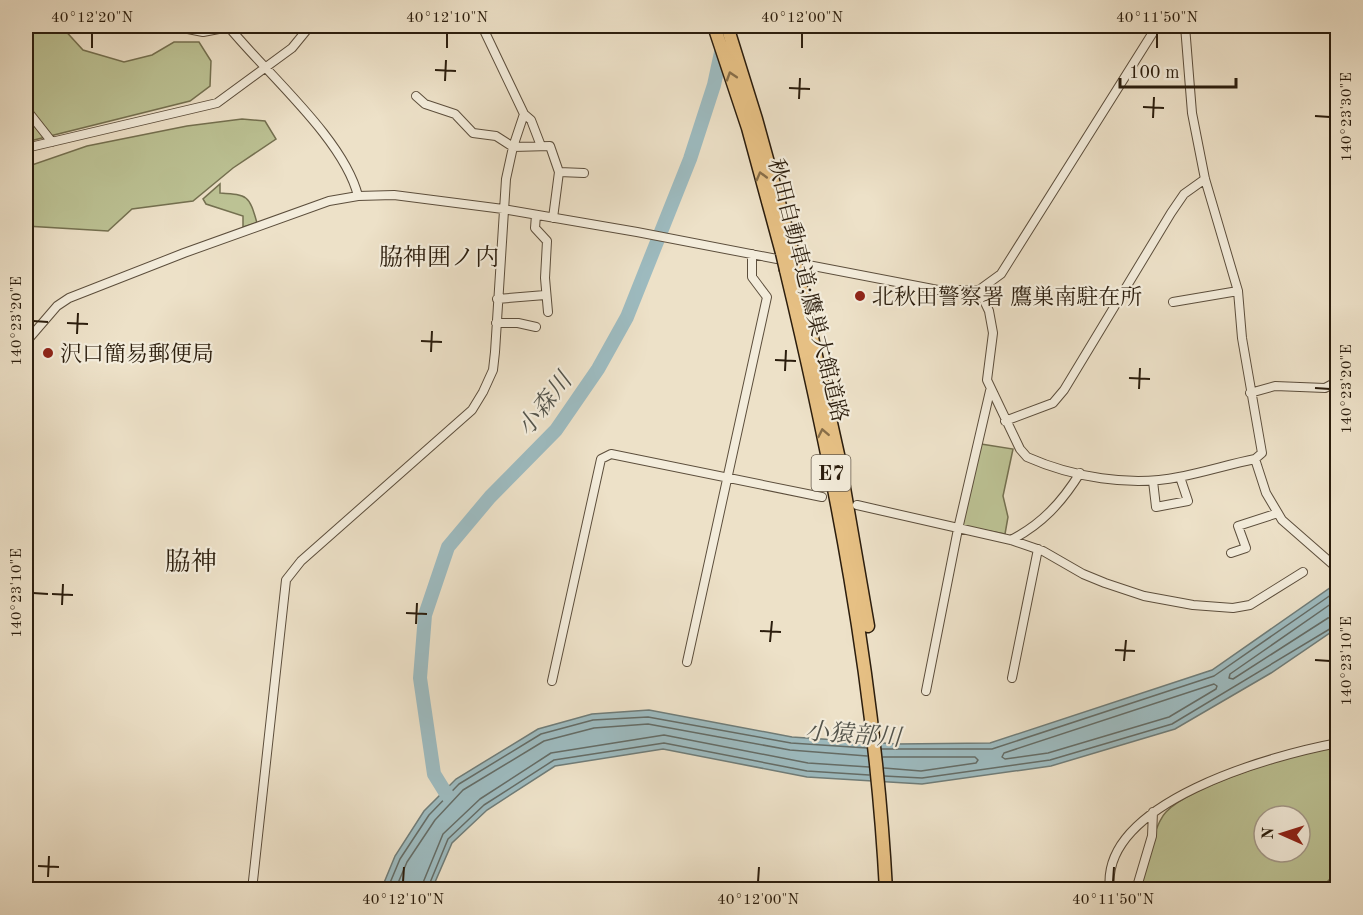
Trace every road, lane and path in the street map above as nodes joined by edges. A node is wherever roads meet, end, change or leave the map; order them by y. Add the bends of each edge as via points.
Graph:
1 (173, 26) edge
2 (229, 26) edge
3 (310, 26) edge
4 (482, 26) edge
5 (727, 26) edge
6 (1157, 26) edge
7 (1185, 26) edge
8 (715, 29) edge
9 (267, 66) junction
10 (416, 96) dead end
11 (26, 109) edge
12 (524, 114) junction
13 (752, 123) junction
14 (52, 142) junction
15 (541, 146) junction
16 (513, 147) junction
17 (26, 148) edge
18 (559, 172) junction
19 (584, 173) dead end
20 (1205, 179) junction
21 (358, 196) junction
22 (503, 209) junction
23 (536, 215) junction
24 (553, 218) junction
25 (752, 254) junction
26 (979, 290) junction
27 (1238, 291) junction
28 (545, 295) junction
29 (497, 299) junction
30 (1173, 302) dead end
31 (548, 312) dead end
32 (496, 323) junction
33 (536, 327) dead end
34 (26, 342) edge
35 (1338, 381) edge
36 (990, 390) junction
37 (1250, 393) junction
38 (1005, 421) junction
39 (1255, 459) junction
40 (1080, 473) junction
41 (727, 477) junction
42 (1180, 477) junction
43 (1153, 481) junction
44 (822, 497) dead end
45 (857, 505) dead end
46 (1278, 513) junction
47 (958, 529) junction
48 (1011, 540) junction
49 (1038, 549) junction
50 (1231, 553) dead end
51 (1338, 569) edge
52 (1303, 572) dead end
53 (687, 662) dead end
54 (1012, 678) dead end
55 (552, 681) dead end
56 (926, 692) dead end
57 (1338, 743) edge
58 (1153, 812) junction
59 (887, 841) junction
60 (252, 890) edge
61 (886, 890) edge
62 (894, 890) edge
63 (1110, 890) edge
64 (1136, 890) edge

1 - 2 street via 203,32
2 - 9 street
3 - 9 street via 292,48
4 - 12 street
5 - 13 highway, 秋田自動車道;鷹巣大館道路 / E7
6 - 26 street via 1001,274
7 - 20 street via 1192,113
13 -> 8 highway, 秋田自動車道;鷹巣大館道路 / E7
9 - 14 street via 217,103
9 - 21 street via 343,161 354,179
10 - 16 street via 425,104 455,114 473,133 496,136
11 - 14 street
12 - 15 street via 531,120
12 - 16 street
13 - 59 highway, 秋田自動車道;鷹巣大館道路 / E7, bridge via 791,270 871,676
14 - 17 street
15 - 16 street
15 - 18 street via 550,146
16 - 22 street
18 - 19 street
18 - 24 street
20 - 27 street
20 - 38 street via 1184,194 1171,213 1064,390 1053,403
21 - 22 street via 394,195
21 - 34 street via 306,209 69,298
22 - 23 street
22 - 29 street
23 - 24 street
23 - 28 street via 535,228 547,241
24 - 25 street
25 - 26 street via 908,286 954,292
25 - 41 street via 752,277 767,297
26 - 36 street via 989,310 993,333 987,365
27 - 30 street
27 - 37 street
28 - 29 street
28 - 31 street
29 - 32 street
32 - 33 street
32 - 60 street via 493,370 472,410 301,561 286,580
35 - 37 street via 1325,388 1275,386
36 - 38 street
36 - 47 street
37 - 39 street via 1262,453
38 - 40 street via 1027,457
39 - 42 street
39 - 46 street via 1266,493
40 - 43 street
40 - 48 street via 1066,497 1051,512
41 - 44 street
41 - 53 street
41 - 55 street via 611,454 601,459
42 - 43 street
42 - 43 street via 1188,501 1156,507
45 - 47 street
46 - 50 street via 1238,526 1246,548
46 - 51 street
47 - 48 street
47 - 56 street
48 - 49 street
49 - 52 street via 1105,583 1144,596 1193,605 1250,605
49 - 54 street
57 - 58 street via 1224,776 1175,797
58 - 63 street via 1134,828 1122,846 1109,880
58 - 64 street via 1152,836
59 - 61 highway, 秋田自動車道;鷹巣大館道路 / E7
59 - 62 highway, 秋田自動車道;鷹巣大館道路 / E7

